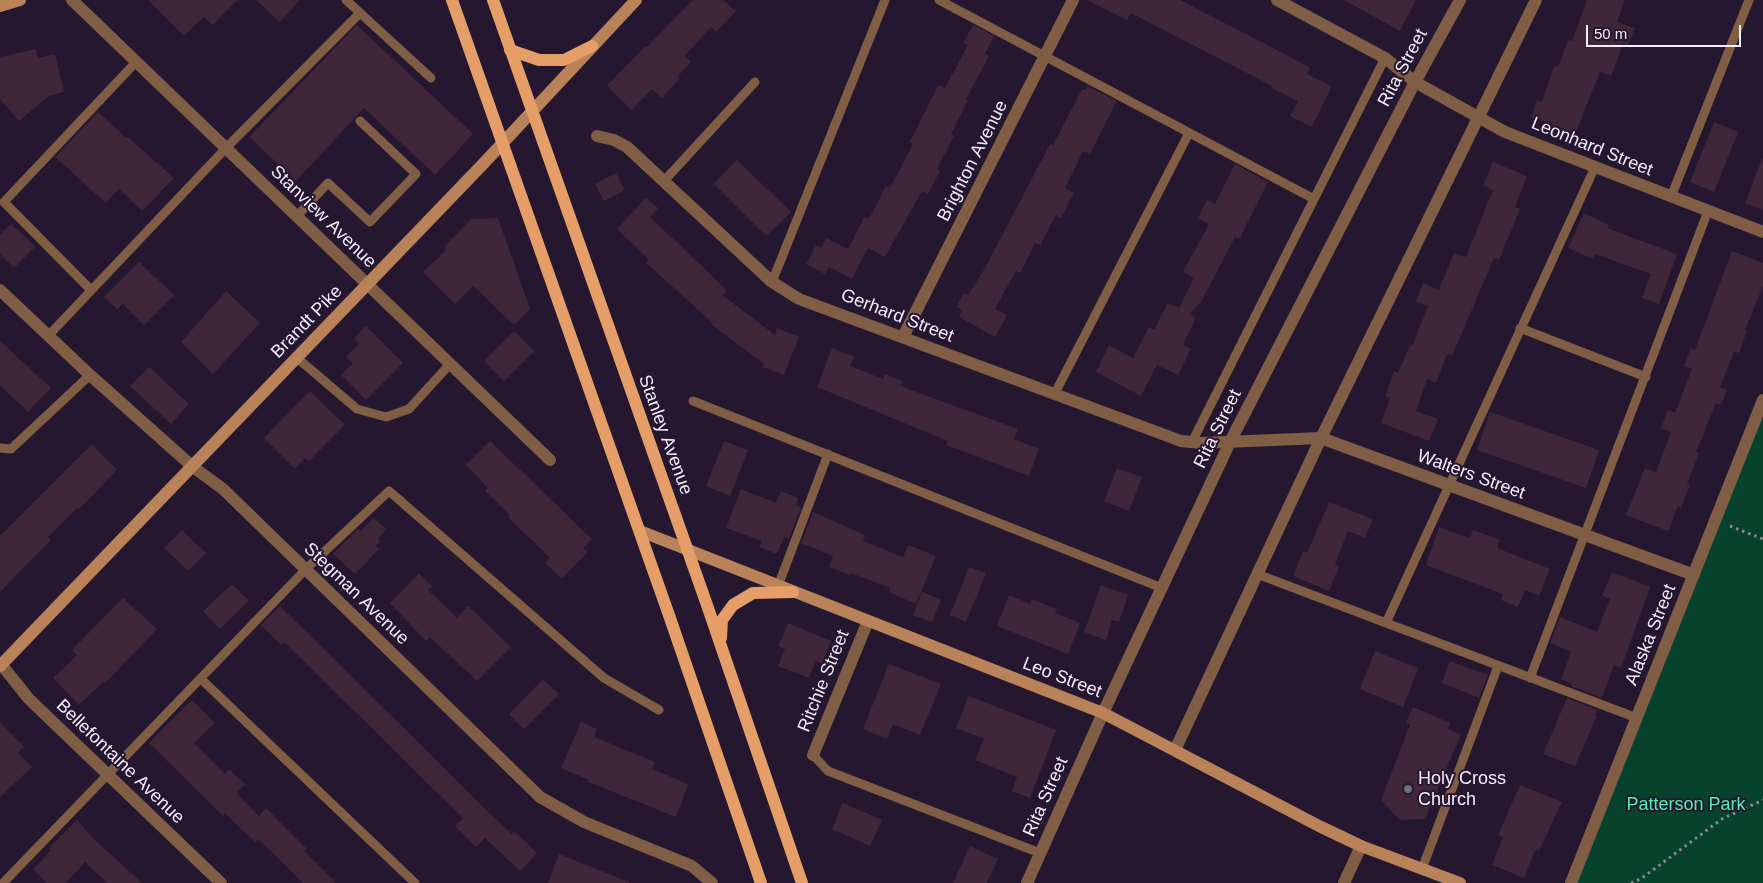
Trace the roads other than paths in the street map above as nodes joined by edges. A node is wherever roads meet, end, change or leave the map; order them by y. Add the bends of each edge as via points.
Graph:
1 (20, 0) edge
2 (72, 0) edge
3 (346, 0) edge
4 (452, 0) edge
5 (493, 0) edge
6 (636, 0) edge
7 (885, 0) edge
8 (939, 0) edge
9 (1073, 0) edge
10 (1278, 0) edge
11 (1460, 0) edge
12 (1536, 0) edge
13 (1749, 0) edge
14 (0, 6) edge
15 (360, 13) junction
16 (592, 46) junction
17 (510, 50) junction
18 (1045, 56) junction
19 (1385, 58) junction
20 (136, 62) junction
21 (431, 78) dead end
22 (755, 82) dead end
23 (1415, 82) junction
24 (531, 112) junction
25 (1478, 115) junction
26 (360, 121) dead end
27 (1188, 133) junction
28 (597, 136) dead end
29 (502, 144) junction
30 (226, 148) junction
31 (1595, 167) junction
32 (664, 181) junction
33 (1671, 197) junction
34 (1314, 199) junction
35 (1708, 211) junction
36 (297, 216) junction
37 (1763, 232) edge
38 (772, 282) junction
39 (368, 284) junction
40 (0, 290) edge
41 (91, 290) junction
42 (1520, 328) junction
43 (48, 336) junction
44 (903, 337) junction
45 (296, 358) junction
46 (450, 364) junction
47 (90, 376) junction
48 (1646, 376) junction
49 (1054, 395) junction
50 (1763, 400) edge
51 (693, 401) dead end
52 (1321, 438) junction
53 (1231, 440) junction
54 (1192, 442) junction
55 (0, 448) edge
56 (828, 454) junction
57 (550, 460) dead end
58 (193, 467) junction
59 (1449, 486) junction
60 (640, 531) junction
61 (1586, 535) junction
62 (687, 550) junction
63 (306, 569) junction
64 (1257, 574) junction
65 (1694, 575) junction
66 (778, 586) junction
67 (1162, 588) junction
68 (793, 592) junction
69 (868, 621) junction
70 (1386, 623) junction
71 (720, 645) junction
72 (0, 665) edge
73 (1498, 666) junction
74 (1530, 678) junction
75 (201, 679) junction
76 (659, 710) dead end
77 (1103, 713) junction
78 (1637, 718) junction
79 (1175, 750) junction
80 (813, 755) joint
81 (108, 775) junction
82 (1361, 846) junction
83 (1040, 853) junction
84 (1422, 869) junction
85 (8, 881) edge
86 (221, 883) edge
87 (415, 883) edge
88 (712, 883) edge
89 (761, 883) edge
90 (802, 883) edge
91 (1027, 883) edge
92 (1344, 883) edge
93 (1460, 883) edge
94 (1572, 883) edge

1 - 14 street
2 - 20 street, Stanview Avenue
3 - 15 lane
4 - 29 main road
5 - 17 main road, Stanley Avenue
6 - 16 street, Brandt Pike
7 - 38 lane
8 - 18 lane
9 - 18 street, Brighton Avenue
10 - 19 street, Leonhard Street
11 - 23 street, Rita Street
12 - 25 street
13 - 33 lane
15 - 21 lane
15 - 30 lane
16 - 17 main road via 564,60 540,60
16 - 24 street, Brandt Pike
17 - 24 main road, Stanley Avenue
18 - 27 lane
18 - 44 street, Brighton Avenue
19 - 23 street, Leonhard Street
19 - 34 lane
20 - 30 street, Stanview Avenue
20 - 41 lane via 4,202
22 - 32 lane
23 - 25 street, Leonhard Street
23 - 53 street, Rita Street
24 - 29 street, Brandt Pike
24 - 62 main road, Stanley Avenue
25 - 31 street, Leonhard Street via 1505,132
25 - 52 street
26 - 36 lane via 416,174 370,222 328,183
27 - 34 lane
27 - 49 lane
28 - 32 street, Gerhard Street via 628,147
29 - 39 street, Brandt Pike
29 - 60 main road
30 - 36 street, Stanview Avenue
30 - 41 lane
31 - 33 street, Leonhard Street
31 - 42 lane
32 - 38 street, Gerhard Street
33 - 35 street, Leonhard Street
34 - 54 lane
35 - 37 street, Leonhard Street
35 - 48 lane
36 - 39 street, Stanview Avenue
38 - 44 street, Gerhard Street via 798,298
39 - 45 street, Brandt Pike
39 - 46 street, Stanview Avenue
40 - 43 street, Stegman Avenue
41 - 43 lane
42 - 48 lane
42 - 59 lane
43 - 47 street, Stegman Avenue
44 - 49 street, Gerhard Street
45 - 46 lane via 356,409 386,417 408,409
45 - 58 street, Brandt Pike
46 - 57 street, Stanview Avenue
47 - 55 lane via 11,449
47 - 58 street, Stegman Avenue
48 - 61 lane
49 - 54 street, Gerhard Street via 1181,441
50 - 65 street, Alaska Street
51 - 56 lane
52 - 53 street, Walters Street
52 - 59 street, Walters Street
52 - 64 street
53 - 54 street, Gerhard Street
53 - 67 street, Rita Street
56 - 66 lane
56 - 67 lane
58 - 63 street, Stegman Avenue via 223,489
58 - 72 street, Brandt Pike
59 - 61 street, Walters Street
59 - 70 lane
60 - 62 street, Leo Street
60 - 89 main road
61 - 65 street, Walters Street
61 - 74 lane
62 - 66 street, Leo Street
62 - 71 main road, Stanley Avenue
63 - 75 lane
63 - 76 lane via 389,491 604,678
63 - 88 street, Stegman Avenue via 540,797 584,822 692,866
64 - 70 lane
64 - 79 street
65 - 78 street, Alaska Street
66 - 68 street, Leo Street
67 - 77 street, Rita Street
68 - 69 street, Leo Street
68 - 71 main road via 754,593 733,605 722,620
69 - 77 street, Leo Street
69 - 80 street, Ritchie Street
70 - 73 lane
71 - 90 main road, Stanley Avenue
72 - 81 street, Bellefontaine Avenue via 29,699
73 - 74 lane
73 - 84 lane
74 - 78 lane
75 - 81 lane
75 - 87 lane
77 - 79 street, Leo Street
77 - 83 street, Rita Street
78 - 94 street, Alaska Street
79 - 82 street, Leo Street
80 - 83 lane via 828,771
81 - 85 lane
81 - 86 street, Bellefontaine Avenue
82 - 84 street, Leo Street
82 - 92 street
83 - 91 street, Rita Street
84 - 93 street, Leo Street

